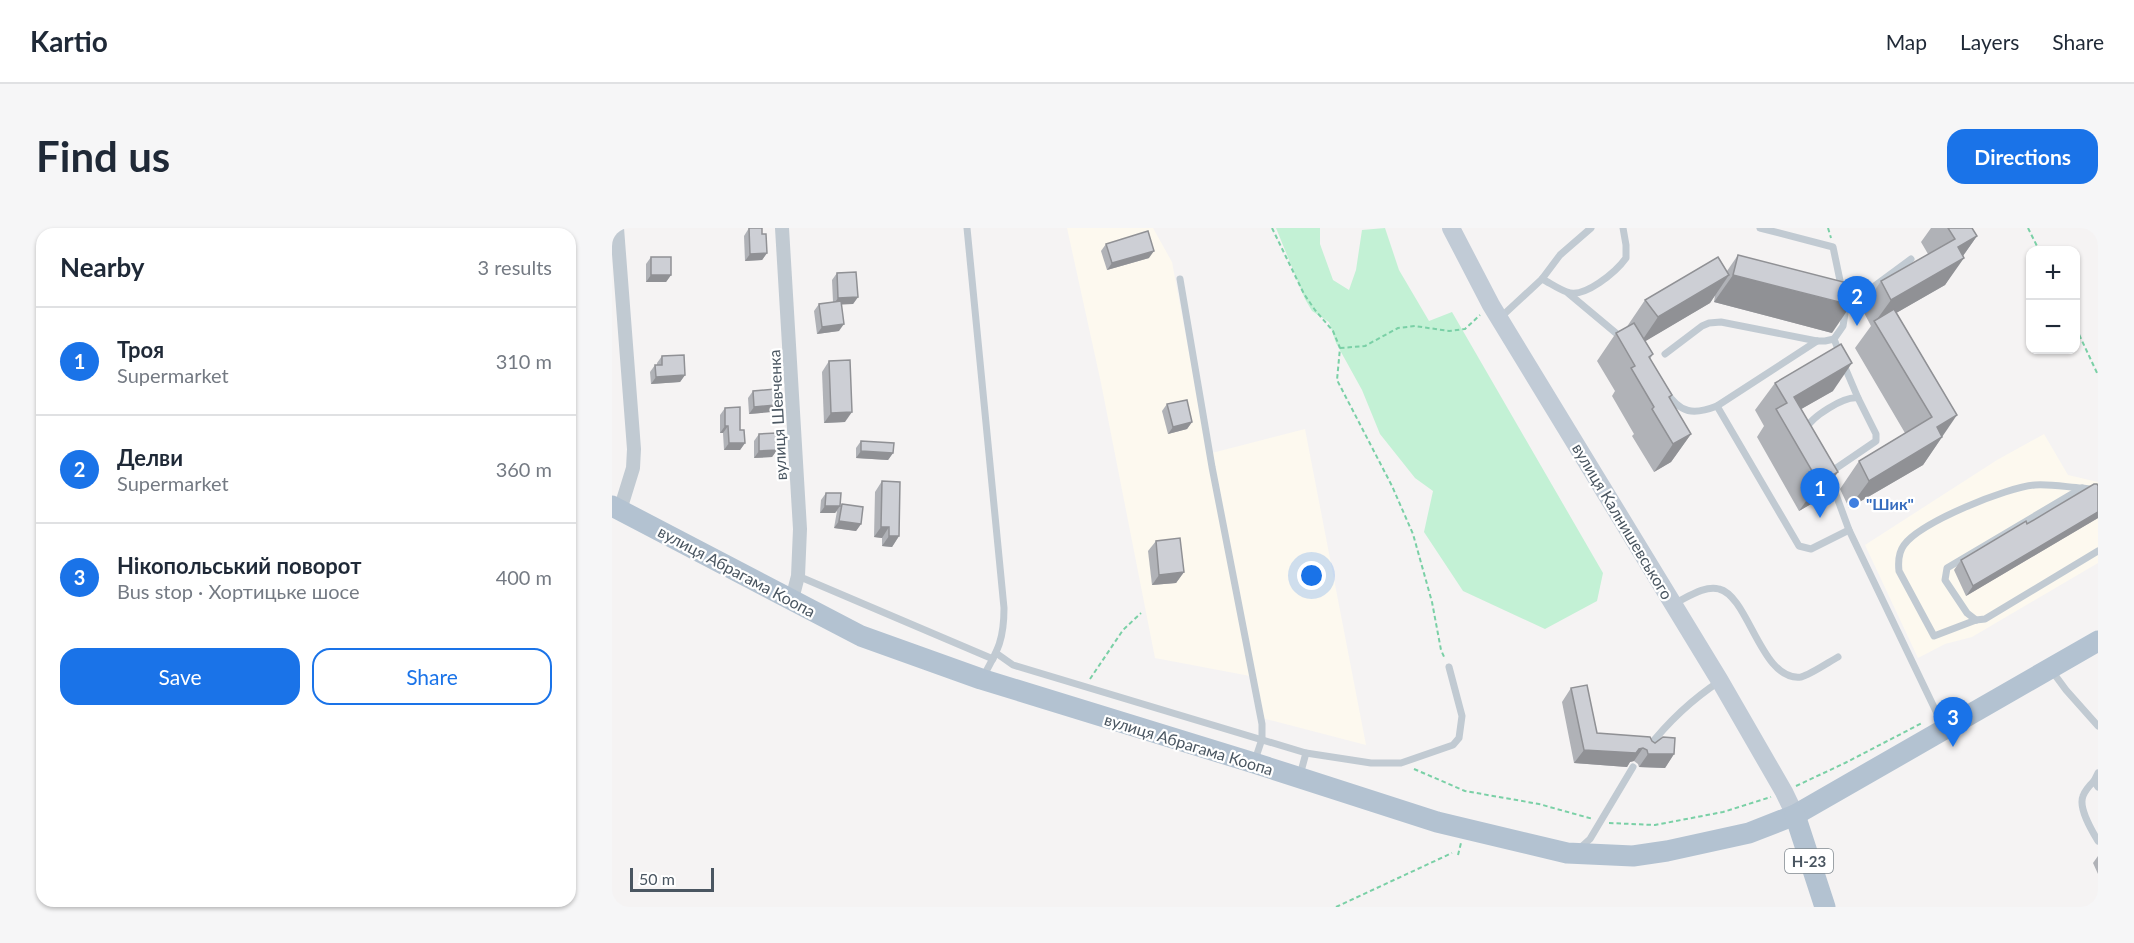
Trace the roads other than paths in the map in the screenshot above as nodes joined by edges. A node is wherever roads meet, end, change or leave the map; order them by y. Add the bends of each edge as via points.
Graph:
1 (617, 228) edge
2 (782, 228) edge
3 (967, 228) edge
4 (1451, 228) edge
5 (1591, 228) edge
6 (1623, 228) edge
7 (1760, 228) edge
8 (1911, 259) dead end
9 (1180, 279) dead end
10 (1542, 279) junction
11 (1568, 293) junction
12 (1845, 307) junction
13 (1495, 312) junction
14 (1834, 339) junction
15 (1625, 341) edge
16 (1817, 341) junction
17 (1665, 354) dead end
18 (1660, 382) edge
19 (1858, 398) junction
20 (1717, 406) junction
21 (1806, 432) edge
22 (2082, 488) junction
23 (2098, 490) edge
24 (616, 508) edge
25 (1849, 530) junction
26 (2098, 551) edge
27 (798, 576) junction
28 (792, 599) junction
29 (1673, 604) junction
30 (1976, 620) junction
31 (2098, 641) edge
32 (994, 656) junction
33 (1838, 657) dead end
34 (1449, 667) road end
35 (2050, 669) junction
36 (981, 679) junction
37 (1720, 681) junction
38 (1941, 723) junction
39 (2098, 726) edge
40 (1262, 739) junction
41 (1646, 751) edge
42 (1306, 753) junction
43 (1254, 763) junction
44 (1633, 767) dead end
45 (2098, 773) edge
46 (1299, 778) junction
47 (2096, 784) edge
48 (1795, 815) junction
49 (2098, 840) edge
50 (1567, 853) junction
51 (1825, 907) edge

1 - 24 street via 634,449 633,468
2 - 27 street, вулиця Шевченка via 800,529
3 - 32 lane via 1004,609 1004,632
4 - 13 street, вулиця Калнишевського
5 - 10 lane via 1560,255
6 - 11 lane via 1626,258 1621,265 1603,281
7 - 12 lane via 1833,247
8 - 12 lane
9 - 40 lane
10 - 11 lane
10 - 13 lane
11 - 15 lane
12 - 14 lane via 1843,326
13 - 29 street, вулиця Калнишевського
14 - 16 lane
14 - 19 lane
16 - 17 lane via 1709,323
16 - 20 lane
18 - 20 lane via 1687,411 1702,412
19 - 21 lane via 1845,400 1820,415 1810,422
19 - 25 lane via 1876,441 1835,470 1826,469
20 - 25 lane via 1799,546 1811,549
22 - 23 lane
22 - 30 lane via 1947,568 1945,580
22 - 30 lane via 2034,485 2005,492 1935,522 1906,542 1898,561 1899,571 1934,636
24 - 28 main road, вулиця Абрагама Коопа
25 - 38 lane
26 - 30 lane via 1985,619
27 - 28 street, вулиця Шевченка
27 - 32 lane
28 - 36 main road, вулиця Абрагама Коопа via 861,636
29 - 33 lane via 1704,590 1720,589 1729,594 1772,661 1792,676 1802,677
29 - 37 street, вулиця Калнишевського
31 - 35 main road, вулиця Абрагама Коопа
32 - 36 lane
32 - 40 lane
34 - 42 lane via 1462,716 1459,738 1453,746 1401,763 1371,763
35 - 38 main road, вулиця Абрагама Коопа
35 - 39 lane
36 - 43 main road, вулиця Абрагама Коопа
37 - 41 lane via 1667,723
37 - 48 street, вулиця Калнишевського
38 - 48 main road, вулиця Абрагама Коопа
40 - 42 lane
40 - 43 lane
42 - 46 lane
43 - 46 main road, вулиця Абрагама Коопа
44 - 50 lane via 1590,838
45 - 47 lane
46 - 50 main road, вулиця Абрагама Коопа via 1437,822
47 - 49 lane via 2086,790 2081,800
48 - 50 main road, вулиця Абрагама Коопа via 1749,833 1667,851 1633,856
48 - 51 main road, Н-23

